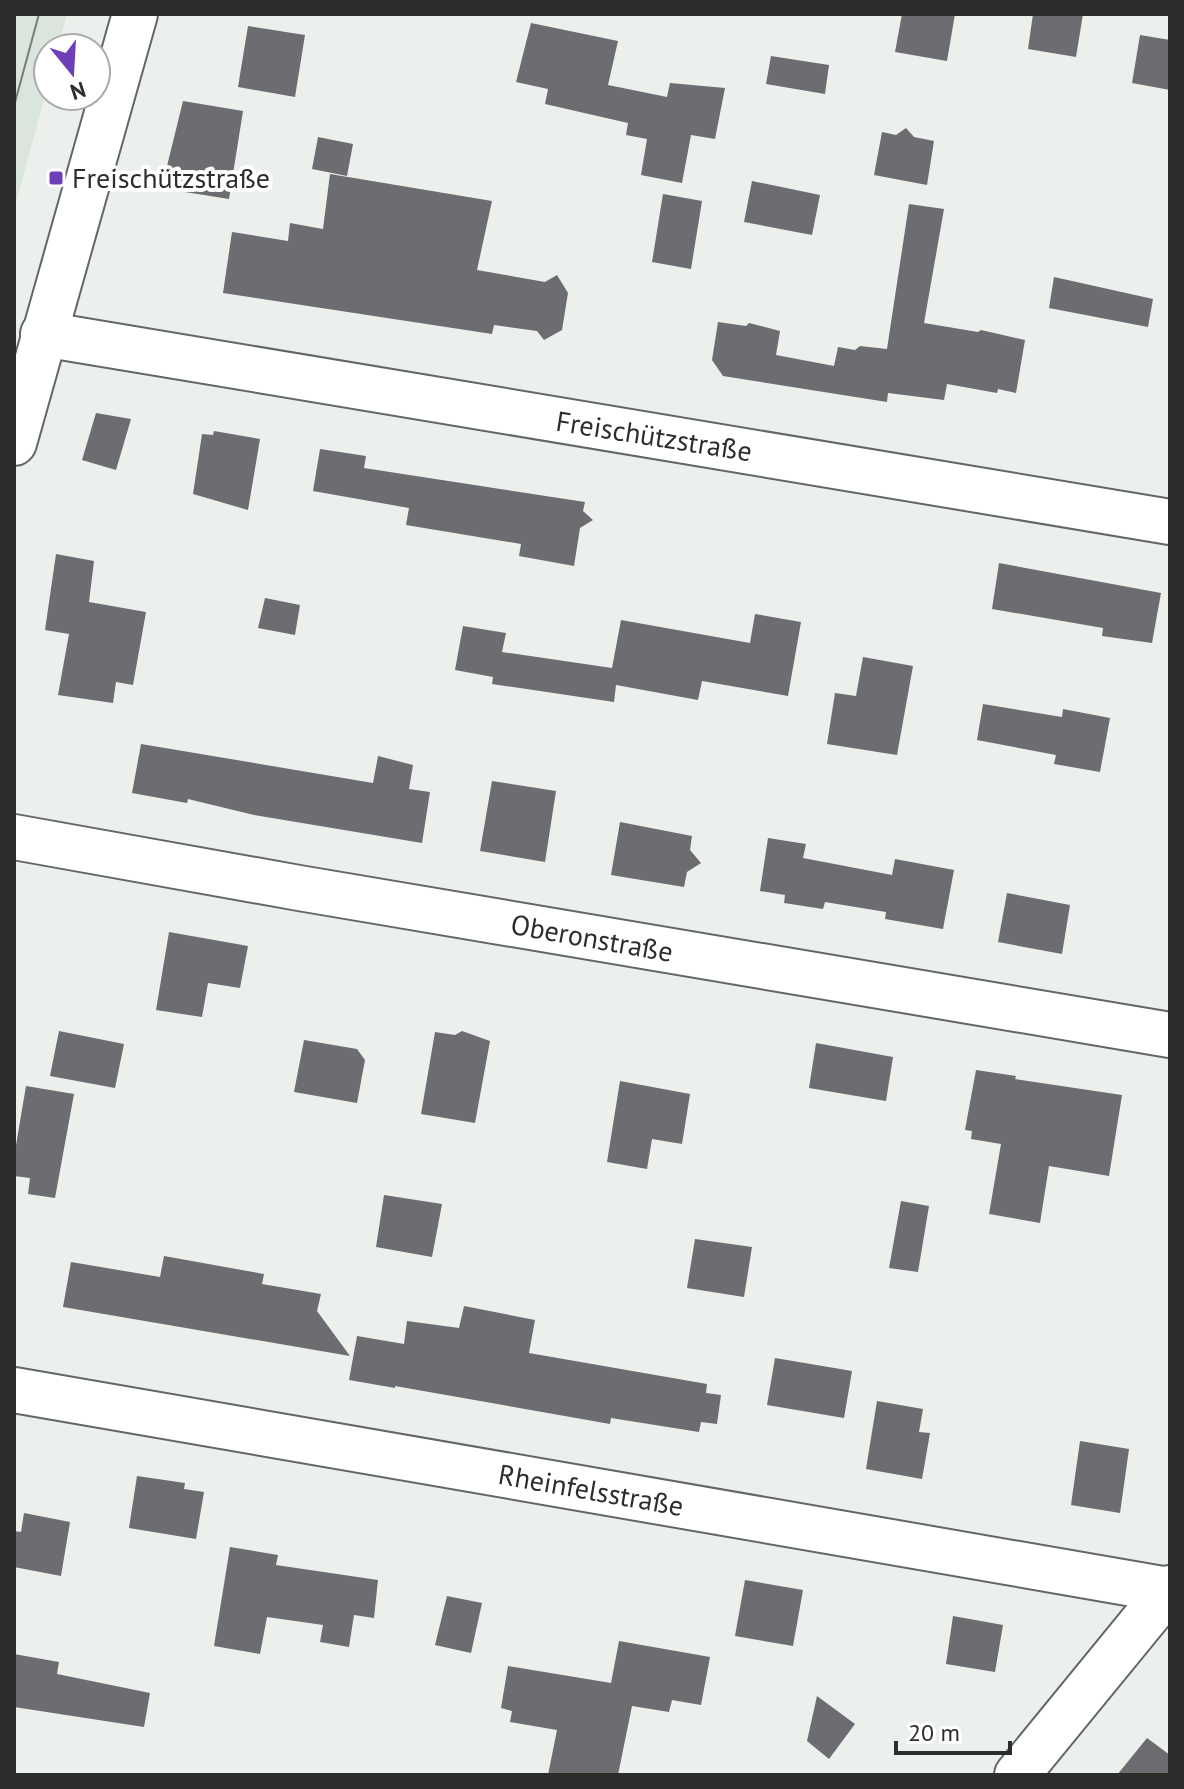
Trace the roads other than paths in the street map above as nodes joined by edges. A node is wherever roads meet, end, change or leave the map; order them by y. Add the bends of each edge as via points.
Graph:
1 (135, 14) edge
2 (43, 334) junction
3 (14, 443) edge
4 (1170, 522) edge
5 (14, 837) edge
6 (1170, 1035) edge
7 (14, 1390) edge
8 (1169, 1589) edge
9 (1017, 1775) edge

1 - 2 street
2 - 3 street
2 - 4 street, Freischützstraße
5 - 6 street, Oberonstraße
7 - 8 street, Rheinfelsstraße
8 - 9 street

